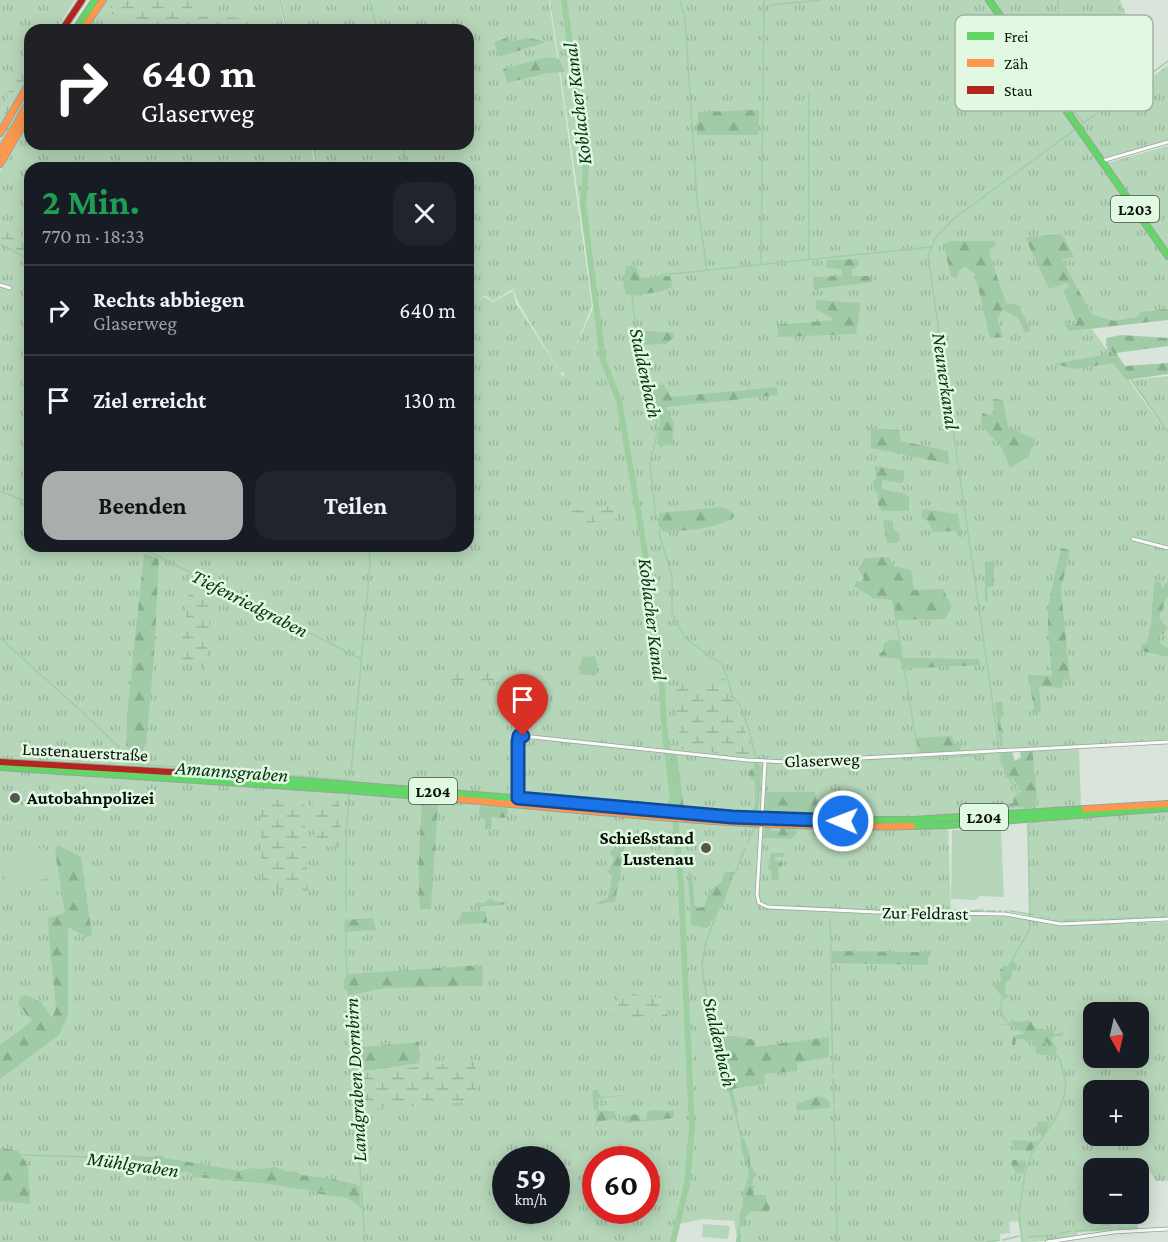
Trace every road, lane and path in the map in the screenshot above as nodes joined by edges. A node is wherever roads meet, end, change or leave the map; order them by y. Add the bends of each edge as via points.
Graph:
1 (82, 0) edge
2 (95, 0) edge
3 (103, 0) edge
4 (989, 0) edge
5 (999, 15) edge
6 (67, 24) edge
7 (79, 24) edge
8 (86, 24) edge
9 (24, 92) edge
10 (24, 110) edge
11 (1066, 111) edge
12 (24, 123) edge
13 (0, 133) edge
14 (1168, 142) edge
15 (0, 152) edge
16 (1102, 161) junction
17 (0, 164) edge
18 (1168, 256) edge
19 (0, 285) edge
20 (10, 288) dead end
21 (1133, 539) dead end
22 (1168, 548) edge
23 (1168, 742) edge
24 (0, 762) edge
25 (765, 762) junction
26 (0, 767) edge
27 (348, 787) junction
28 (517, 802) junction
29 (1168, 804) edge
30 (1168, 808) edge
31 (762, 815) dead end
32 (684, 816) junction
33 (761, 827) dead end
34 (1168, 919) edge
35 (1168, 1229) edge
36 (1060, 1241) edge
37 (1047, 1242) edge

1 - 6 main road
2 - 7 main road
3 - 8 main road
4 - 5 main road, L203
9 - 13 main road
10 - 15 main road
11 - 16 main road, L203
12 - 17 main road
14 - 16 street
16 - 18 main road, L203
19 - 20 street
21 - 22 street
23 - 25 street, Glaserweg
24 - 27 main road, Lustenauerstraße / L204
25 - 28 street, Glaserweg via 519,736
25 - 31 street
26 - 27 main road, Lustenauerstraße / L204
27 - 28 main road, L204
28 - 32 main road, L204
29 - 32 main road, L204 via 905,821
30 - 32 main road, L204 via 907,826 791,825
33 - 34 street, Zur Feldrast via 757,895 762,905 866,912 1005,914 1067,924
35 - 36 street
36 - 37 street

